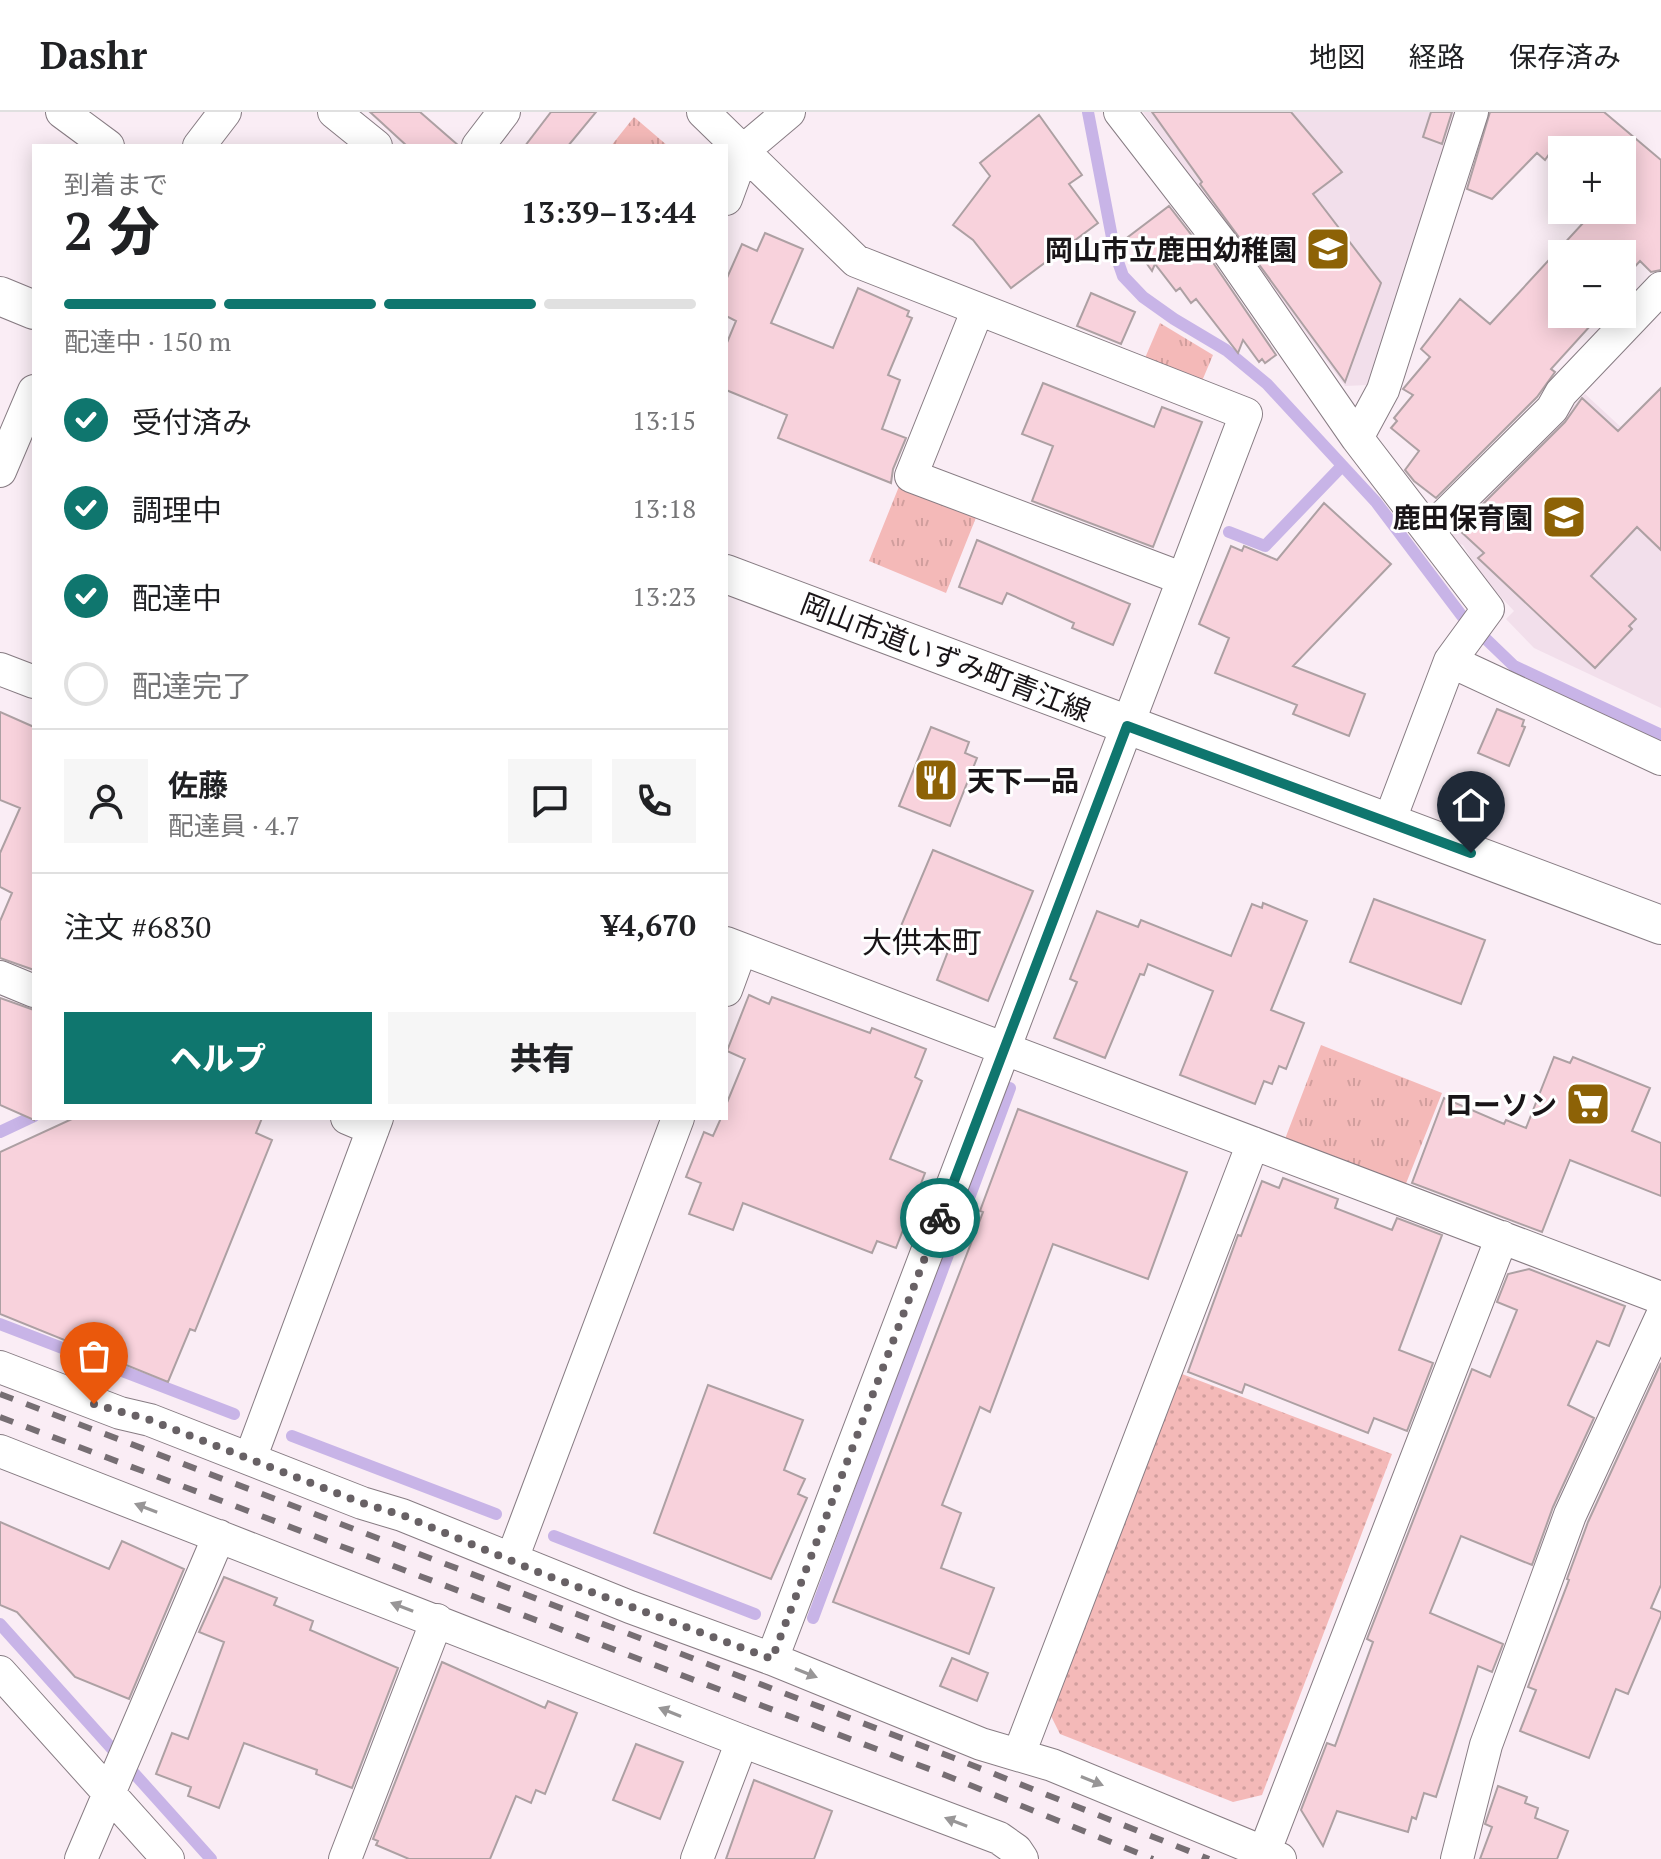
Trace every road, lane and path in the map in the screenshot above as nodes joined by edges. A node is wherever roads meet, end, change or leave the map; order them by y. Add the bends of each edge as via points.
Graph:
1 (62, 112) edge
2 (225, 112) edge
3 (334, 112) edge
4 (504, 112) edge
5 (703, 112) edge
6 (789, 112) edge
7 (1120, 112) edge
8 (1472, 112) edge
9 (105, 144) edge
10 (201, 144) edge
11 (374, 144) edge
12 (480, 144) edge
13 (744, 150) junction
14 (728, 194) edge
15 (1661, 288) edge
16 (0, 296) edge
17 (32, 309) edge
18 (978, 309) junction
19 (32, 396) edge
20 (1357, 438) junction
21 (0, 471) edge
22 (1429, 531) junction
23 (728, 575) edge
24 (1181, 578) junction
25 (1466, 639) junction
26 (0, 669) edge
27 (32, 681) edge
28 (1127, 726) junction
29 (1661, 759) edge
30 (1389, 822) junction
31 (1661, 925) edge
32 (734, 946) edge
33 (0, 977) edge
34 (728, 979) edge
35 (32, 990) edge
36 (1005, 1049) junction
37 (677, 1120) edge
38 (366, 1122) edge
39 (1253, 1143) junction
40 (1502, 1237) junction
41 (1661, 1298) edge
42 (1661, 1318) edge
43 (0, 1367) edge
44 (0, 1451) edge
45 (250, 1459) junction
46 (219, 1536) junction
47 (512, 1559) junction
48 (437, 1620) junction
49 (772, 1659) junction
50 (0, 1672) edge
51 (742, 1741) junction
52 (1019, 1754) junction
53 (113, 1784) junction
54 (1272, 1856) edge
55 (81, 1859) edge
56 (168, 1859) edge
57 (345, 1859) edge
58 (697, 1859) edge
59 (1022, 1859) edge
60 (1457, 1859) edge

1 - 9 street
2 - 10 street
3 - 11 street
4 - 12 street
5 - 13 street
6 - 13 street
7 - 20 street via 1229,253
8 - 20 street via 1383,390
13 - 14 street
13 - 18 street via 856,261
15 - 22 street via 1561,393 1552,409
16 - 17 street
18 - 24 street via 1246,414
18 - 24 street via 911,476
19 - 21 street
20 - 22 street
22 - 25 street via 1488,609
23 - 28 street, 岡山市道いずみ町青江線
24 - 28 street
25 - 29 street
25 - 30 street
26 - 27 street
28 - 30 street, 岡山市道いずみ町青江線
28 - 36 street
30 - 31 street, 岡山市道いずみ町青江線
32 - 34 street
32 - 36 street
33 - 35 street
36 - 39 street
36 - 49 street
37 - 47 street
38 - 45 street
39 - 40 street
39 - 52 street
40 - 41 street
40 - 54 street
42 - 60 street via 1570,1515 1486,1745
43 - 45 street
46 -> 44 street
45 - 47 street
48 -> 46 street
46 - 53 street
47 - 49 street
51 -> 48 street
48 - 57 street
49 -> 52 street via 981,1744
50 - 53 street
51 - 58 street
59 -> 51 street via 999,1838
52 -> 54 street
53 - 55 street
53 - 56 street

